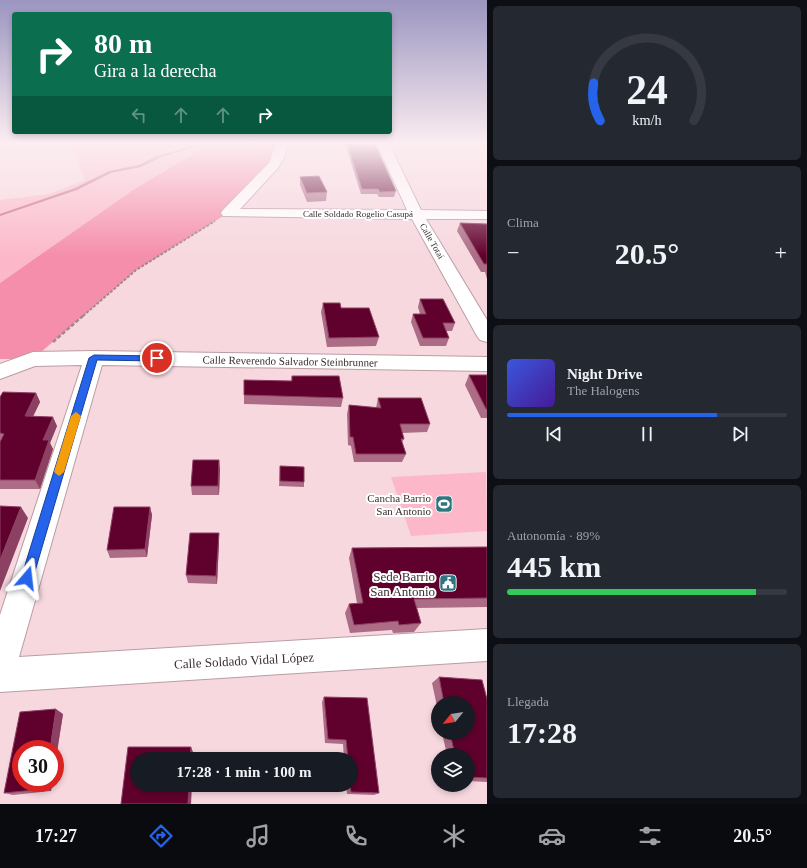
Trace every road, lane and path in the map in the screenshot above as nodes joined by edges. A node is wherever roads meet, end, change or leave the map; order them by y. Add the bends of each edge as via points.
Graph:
1 (258, 182) edge
2 (401, 182) edge
3 (228, 213) junction
4 (416, 214) junction
5 (487, 215) edge
6 (487, 336) edge
7 (94, 358) junction
8 (33, 359) junction
9 (487, 364) edge
10 (0, 372) edge
11 (487, 645) edge
12 (0, 666) edge
13 (0, 675) edge

1 - 3 street
2 - 4 street, Calle Totaí
3 - 4 street, Calle Soldado Rogelio Casupá
3 - 8 path via 136,270
4 - 5 street, Calle Soldado Rogelio Casupá
4 - 6 street, Calle Totaí
7 - 8 street, Calle Reverendo Salvador Steinbrunner
7 - 9 street, Calle Reverendo Salvador Steinbrunner
7 - 12 street
8 - 10 street
11 - 13 street, Calle Soldado Vidal López

